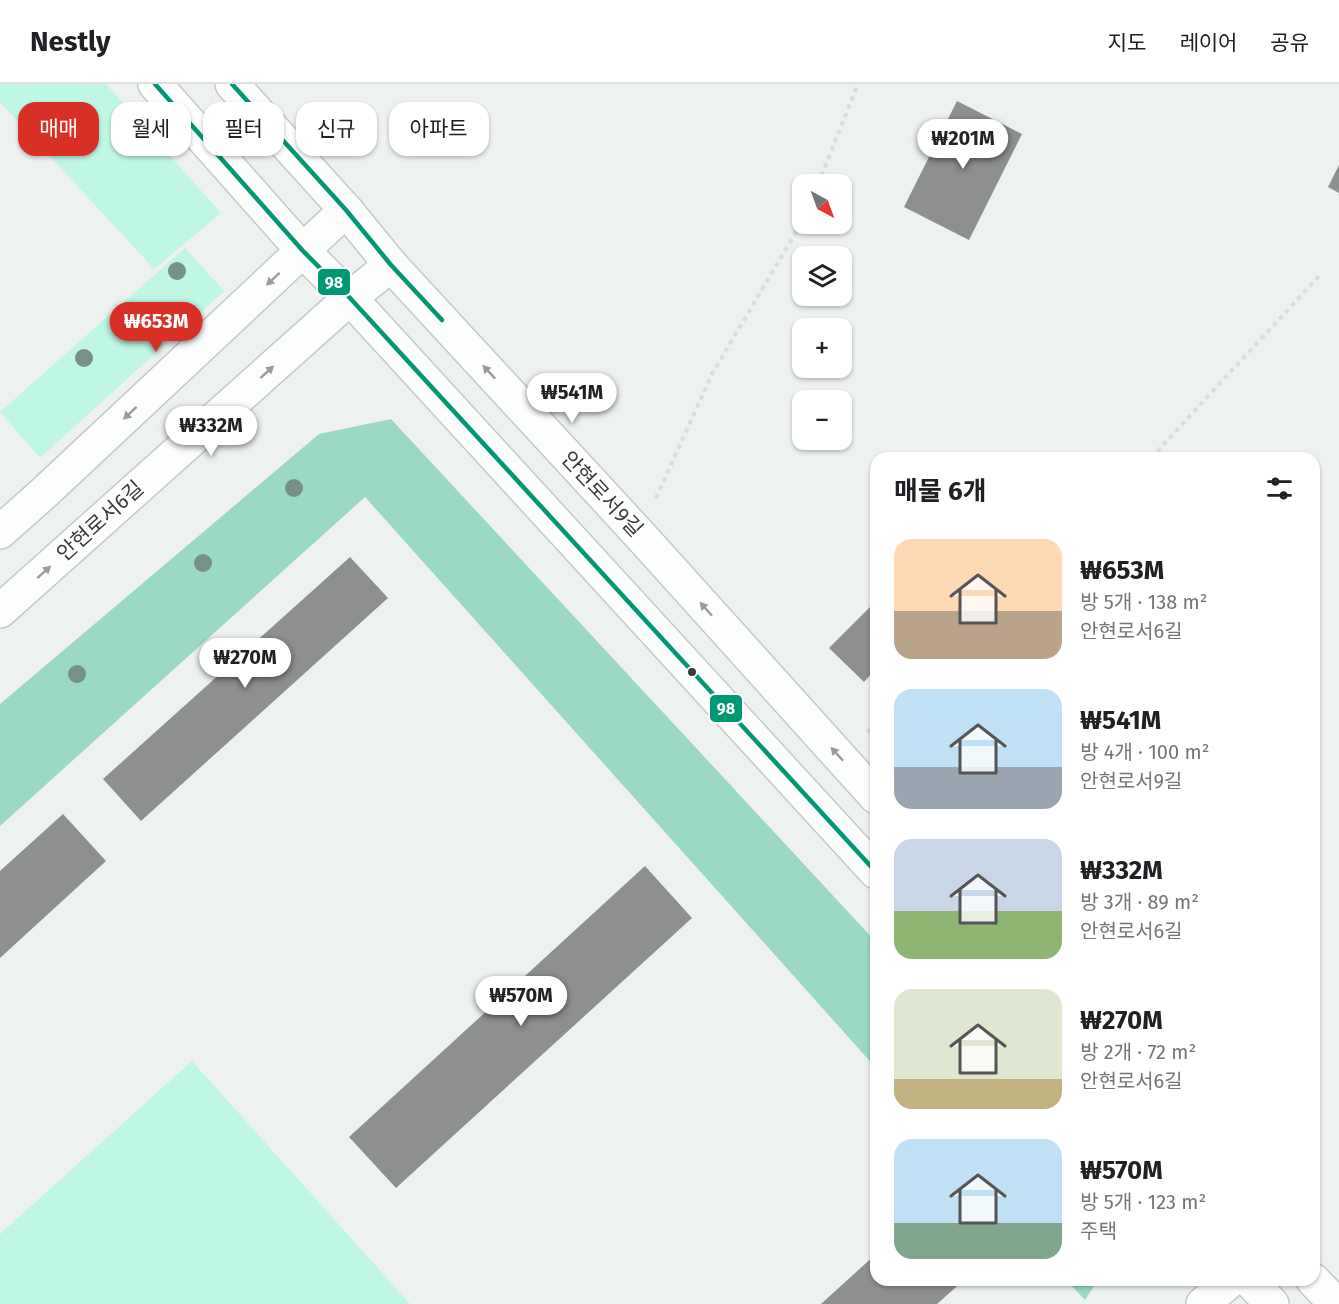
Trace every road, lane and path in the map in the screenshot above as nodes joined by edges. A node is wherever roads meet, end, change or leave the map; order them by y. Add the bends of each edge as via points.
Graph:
1 (155, 84) edge
2 (232, 84) edge
3 (858, 84) edge
4 (822, 174) edge
5 (346, 210) junction
6 (795, 234) edge
7 (303, 251) junction
8 (391, 266) junction
9 (1321, 274) dead end
10 (350, 298) junction
11 (1157, 452) edge
12 (0, 532) edge
13 (639, 534) junction
14 (0, 611) edge
15 (870, 790) edge
16 (870, 865) edge
17 (1224, 1286) edge
18 (1255, 1286) edge
19 (1319, 1286) edge
20 (1203, 1304) edge
21 (1272, 1304) edge
22 (1336, 1304) edge

1 - 7 street
2 - 5 street, 안현로서9길
3 - 4 path
5 - 7 street
5 - 8 street, 안현로서9길
6 - 13 path via 712,374
7 - 10 street
7 -> 12 street
8 - 10 street, 안현로서6길
13 -> 8 street, 안현로서9길
9 - 11 path
14 -> 10 street, 안현로서6길
10 - 16 street
15 -> 13 street, 안현로서9길
17 - 20 street
18 - 21 street
19 - 22 street

